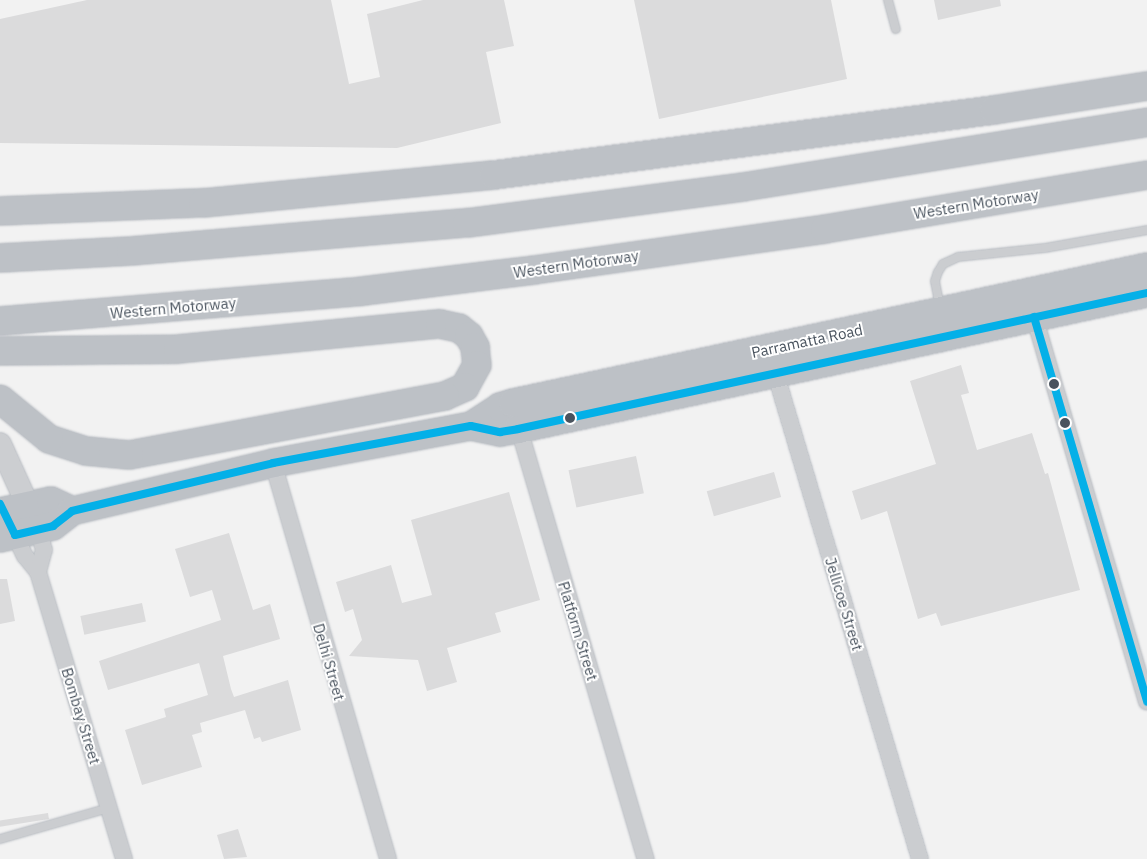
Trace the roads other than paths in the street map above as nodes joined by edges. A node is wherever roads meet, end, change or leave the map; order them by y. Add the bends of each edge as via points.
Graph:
1 (888, 0) edge
2 (896, 29) dead end
3 (1147, 86) edge
4 (1147, 122) edge
5 (1147, 175) edge
6 (0, 211) edge
7 (1147, 230) edge
8 (0, 258) edge
9 (1147, 268) edge
10 (1147, 293) edge
11 (1031, 304) junction
12 (0, 321) edge
13 (943, 323) junction
14 (11, 351) edge
15 (772, 360) junction
16 (0, 399) edge
17 (516, 416) junction
18 (0, 444) edge
19 (273, 463) junction
20 (12, 519) edge
21 (38, 572) junction
22 (1147, 702) edge
23 (109, 808) junction
24 (0, 839) edge
25 (124, 859) edge
26 (388, 859) edge
27 (646, 859) edge
28 (920, 859) edge

1 - 2 lane
3 - 6 highway via 603,162 398,186 203,203
4 - 8 highway via 743,187 467,222 131,251
5 - 12 highway, Western Motorway via 825,229 525,272 363,292
7 - 13 lane via 1045,248 958,257 943,264 935,281
9 - 11 highway, Parramatta Road
10 - 11 highway, Parramatta Road
11 - 13 highway, Parramatta Road
11 - 22 street
13 - 15 highway, Parramatta Road
14 - 16 highway via 178,349 448,324 469,336 475,347 477,365 465,387 450,394 129,455 86,451 49,439 19,418
15 - 17 highway, Parramatta Road
15 - 28 street, Jellicoe Street
17 - 19 highway, Parramatta Road via 500,407 471,426
17 - 27 street, Platform Street
18 - 20 main road
19 - 20 highway, Parramatta Road via 72,511 51,501
19 - 26 street, Delhi Street
20 - 21 street, Bombay Street via 25,556
20 - 21 street, Bombay Street via 44,550
21 - 23 street, Bombay Street
23 - 24 lane
23 - 25 street, Bombay Street

